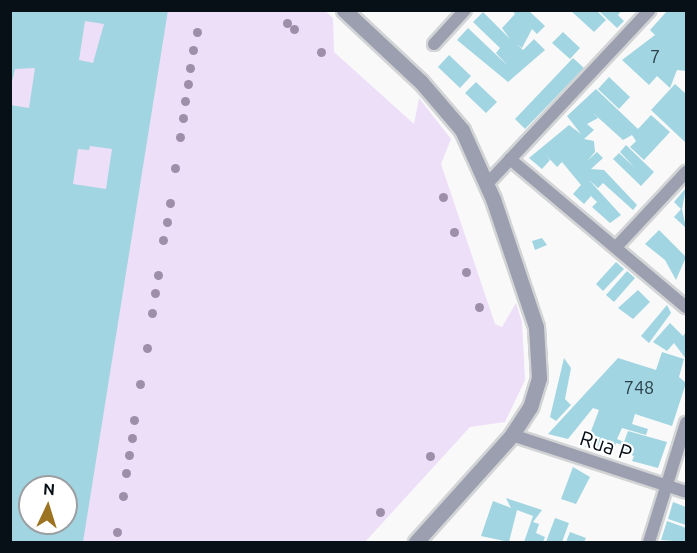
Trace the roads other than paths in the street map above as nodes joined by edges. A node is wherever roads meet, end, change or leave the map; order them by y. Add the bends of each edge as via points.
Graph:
1 (344, 10) edge
2 (465, 10) edge
3 (650, 10) edge
4 (434, 44) dead end
5 (510, 159) junction
6 (687, 172) edge
7 (487, 184) junction
8 (618, 245) junction
9 (687, 307) edge
10 (687, 423) edge
11 (513, 435) junction
12 (667, 485) junction
13 (687, 492) edge
14 (416, 543) edge
15 (649, 543) edge

1 - 7 street via 450,113
2 - 4 street
3 - 5 street
5 - 7 street
5 - 8 street
6 - 8 street
7 - 11 street via 528,297 540,352 534,398
8 - 9 street
10 - 12 street
11 - 12 street, Rua P
11 - 14 street
12 - 13 street, Rua P
12 - 15 street

